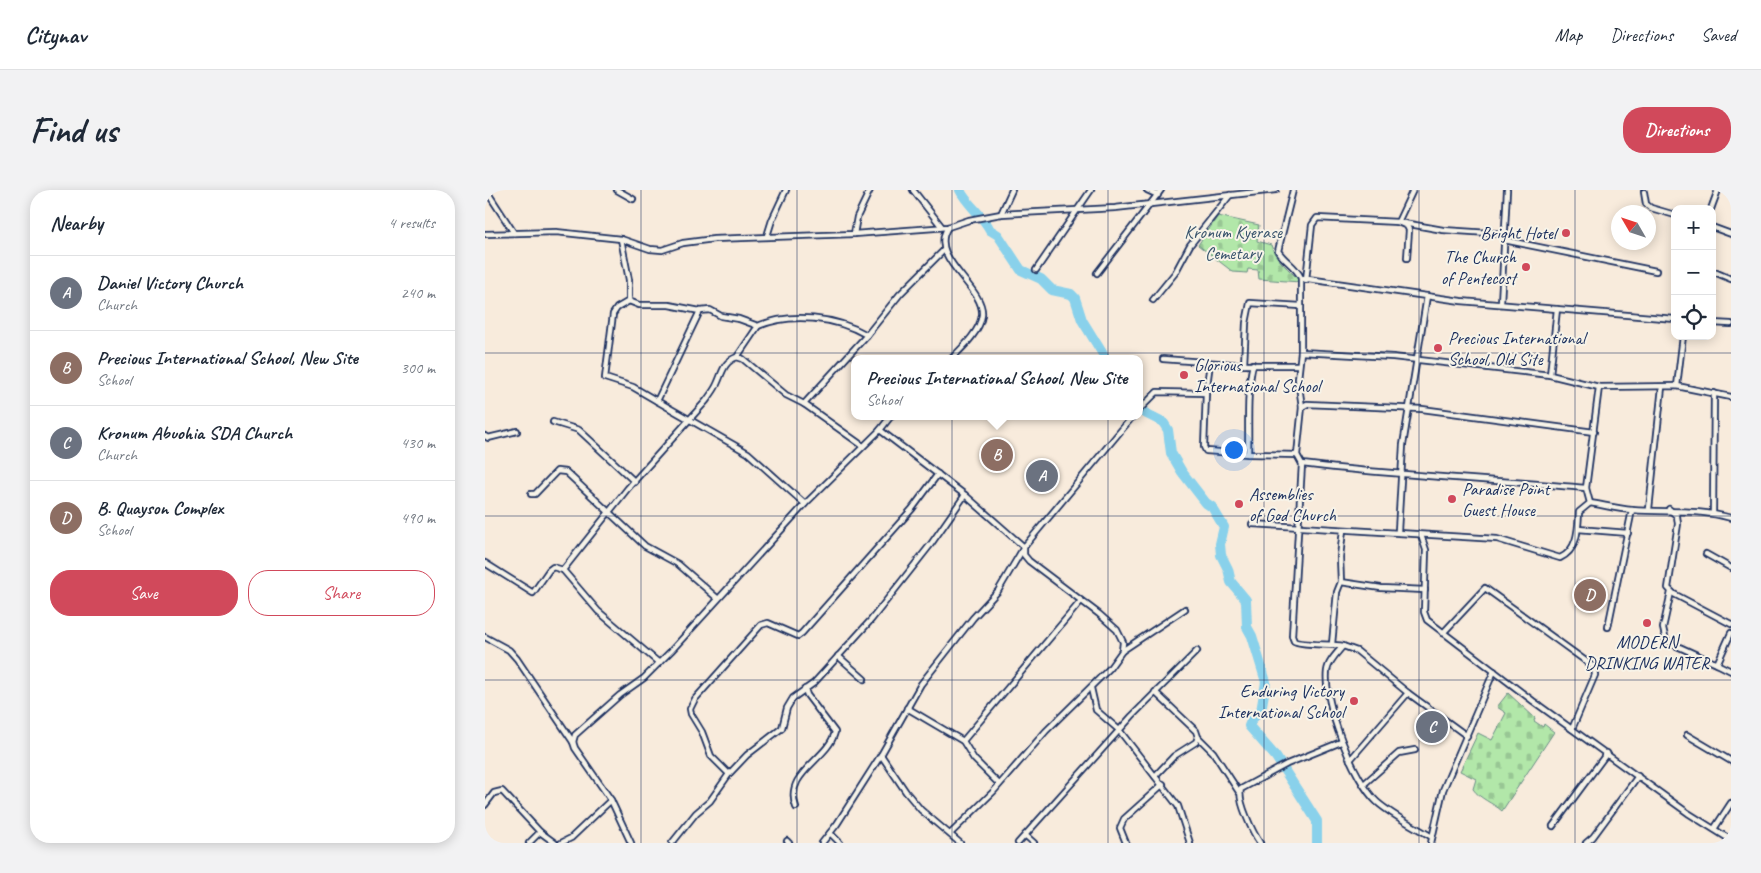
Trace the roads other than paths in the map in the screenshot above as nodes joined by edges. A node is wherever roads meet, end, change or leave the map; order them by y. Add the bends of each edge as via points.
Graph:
1 (486, 190) edge
2 (617, 190) edge
3 (785, 190) edge
4 (870, 190) edge
5 (913, 190) edge
6 (1012, 190) edge
7 (1091, 190) edge
8 (1147, 190) edge
9 (1276, 190) edge
10 (1293, 190) edge
11 (1413, 190) edge
12 (1507, 190) edge
13 (1718, 190) edge
14 (1241, 191) edge
15 (1160, 192) edge
16 (1644, 192) dead end
17 (1230, 195) junction
18 (633, 199) dead end
19 (1152, 204) junction
20 (1712, 205) edge
21 (1079, 209) junction
22 (1001, 214) junction
23 (1671, 214) edge
24 (1397, 222) junction
25 (945, 227) junction
26 (1716, 228) edge
27 (514, 233) junction
28 (485, 234) edge
29 (854, 234) junction
30 (1504, 234) junction
31 (1731, 234) edge
32 (767, 236) junction
33 (621, 239) junction
34 (1504, 240) junction
35 (944, 250) junction
36 (1407, 258) dead end
37 (1036, 270) dead end
38 (1657, 270) dead end
39 (1097, 273) dead end
40 (1716, 273) edge
41 (1303, 279) junction
42 (1731, 279) edge
43 (1427, 296) junction
44 (1153, 300) dead end
45 (629, 301) junction
46 (1501, 303) junction
47 (1301, 306) junction
48 (1557, 309) junction
49 (700, 311) junction
50 (1671, 319) edge
51 (1716, 323) edge
52 (1731, 324) edge
53 (758, 326) junction
54 (867, 335) junction
55 (1683, 340) edge
56 (1301, 352) junction
57 (955, 355) edge
58 (737, 357) junction
59 (1163, 359) dead end
60 (1418, 361) junction
61 (1210, 362) junction
62 (1253, 364) junction
63 (1299, 364) junction
64 (1245, 365) junction
65 (1550, 375) junction
66 (1677, 386) junction
67 (1599, 387) junction
68 (1661, 387) junction
69 (1206, 393) junction
70 (1714, 393) junction
71 (1731, 397) edge
72 (657, 401) junction
73 (804, 404) junction
74 (1143, 406) edge
75 (1301, 407) junction
76 (1409, 410) junction
77 (688, 419) junction
78 (888, 420) edge
79 (1130, 420) edge
80 (553, 422) dead end
81 (880, 430) junction
82 (517, 431) dead end
83 (1595, 432) junction
84 (485, 436) edge
85 (863, 446) junction
86 (1248, 454) junction
87 (1297, 455) junction
88 (1302, 464) junction
89 (938, 474) junction
90 (1401, 474) junction
91 (635, 482) junction
92 (1586, 488) junction
93 (531, 494) dead end
94 (965, 495) junction
95 (1590, 503) junction
96 (805, 504) junction
97 (1669, 509) junction
98 (1632, 510) junction
99 (1649, 510) junction
100 (611, 512) junction
101 (1713, 513) junction
102 (1731, 518) edge
103 (1252, 524) dead end
104 (1299, 526) junction
105 (1578, 529) junction
106 (1343, 530) junction
107 (1397, 532) junction
108 (1628, 533) junction
109 (1421, 535) junction
110 (1024, 547) junction
111 (1706, 554) dead end
112 (485, 563) edge
113 (1731, 568) edge
114 (563, 570) junction
115 (1341, 582) junction
116 (1425, 590) junction
117 (1671, 592) junction
118 (717, 598) junction
119 (1081, 600) junction
120 (1185, 609) dead end
121 (1731, 624) edge
122 (1608, 627) dead end
123 (1443, 633) junction
124 (1731, 633) edge
125 (485, 637) edge
126 (1332, 644) junction
127 (1343, 646) junction
128 (1121, 650) junction
129 (1197, 651) dead end
130 (838, 656) junction
131 (659, 663) junction
132 (1717, 664) junction
133 (1495, 671) junction
134 (1731, 671) edge
135 (864, 679) dead end
136 (1091, 688) junction
137 (805, 690) junction
138 (1155, 692) junction
139 (1408, 693) junction
140 (907, 708) junction
141 (1572, 729) junction
142 (1119, 730) junction
143 (1687, 735) dead end
144 (1467, 736) junction
145 (1198, 737) junction
146 (963, 741) junction
147 (573, 742) junction
148 (1341, 742) junction
149 (1415, 750) dead end
150 (1607, 753) junction
151 (881, 755) junction
152 (1350, 760) junction
153 (1731, 761) edge
154 (729, 774) junction
155 (1155, 776) junction
156 (1638, 776) junction
157 (999, 784) junction
158 (1163, 784) junction
159 (1364, 784) junction
160 (1239, 792) junction
161 (611, 800) junction
162 (1731, 803) edge
163 (485, 805) edge
164 (796, 808) dead end
165 (1553, 826) dead end
166 (1714, 829) junction
167 (540, 832) junction
168 (830, 832) junction
169 (950, 834) junction
170 (1025, 835) junction
171 (1432, 837) junction
172 (1731, 840) edge
173 (1259, 842) edge
174 (529, 843) edge
175 (555, 843) edge
176 (561, 843) edge
177 (631, 843) edge
178 (673, 843) edge
179 (822, 843) edge
180 (840, 843) edge
181 (960, 843) edge
182 (1018, 843) edge
183 (1034, 843) edge
184 (1126, 843) edge
185 (1190, 843) edge
186 (1253, 843) edge
187 (1431, 843) edge
188 (1586, 843) edge

1 - 27 street
2 - 18 street
3 - 32 street
4 - 29 street via 857,217
5 - 25 street
6 - 22 street
7 - 21 street
8 - 15 street
9 - 14 street
10 - 41 street via 1278,251
11 - 24 street
12 - 30 street
13 - 20 street
14 - 17 street
15 - 19 street
16 - 23 street via 1646,204
17 - 19 street
17 - 44 street
19 - 21 street
19 - 39 street
21 - 22 street
21 - 37 street
22 - 25 street
24 - 30 street via 1443,230
24 - 36 street via 1409,230
24 - 41 street via 1317,218 1312,225
25 - 29 street
25 - 35 street
26 - 31 street
27 - 28 street
27 - 33 street via 556,232
29 - 32 street
30 - 34 street
32 - 33 street via 683,243 655,250
33 - 45 street via 629,280
34 - 38 street
34 - 46 street
35 - 54 street via 900,294
35 - 57 street via 983,314
40 - 42 street
41 - 43 street
41 - 47 street
43 - 46 street
43 - 60 street
45 - 49 street via 639,305 669,305
45 - 72 street via 613,314 605,378 633,387
46 - 48 street
47 - 56 street
47 - 64 street via 1250,303
48 - 50 street
48 - 65 street
49 - 53 street via 710,310
49 - 72 street
51 - 52 street
53 - 54 street via 791,318 816,319 853,327
53 - 58 street
54 - 73 street
55 - 66 street
56 - 60 street
56 - 63 street
58 - 73 street via 786,395
58 - 77 street via 723,368 717,386
59 - 61 street
60 - 65 street
60 - 76 street
61 - 64 street
61 - 69 street
62 - 63 street
62 - 64 street
62 - 86 street via 1247,389 1250,414
63 - 75 street
65 - 67 street
66 - 68 street
66 - 70 street
67 - 68 street
67 - 83 street
68 - 99 street
69 - 74 street via 1157,392
69 - 86 street via 1206,451
70 - 71 street
70 - 101 street
72 - 77 street
73 - 85 street
75 - 76 street via 1307,404
75 - 87 street
76 - 83 street
76 - 90 street
77 - 91 street
77 - 96 street via 748,453
78 - 81 street
79 - 110 street
80 - 91 street via 579,430
81 - 85 street
81 - 89 street
82 - 84 street
83 - 92 street
85 - 96 street
86 - 87 street
87 - 88 street
88 - 90 street
88 - 104 street
89 - 94 street
89 - 154 street via 906,516 802,633 798,636 768,623 761,625 695,700 691,714 711,756
90 - 92 street
90 - 107 street
91 - 100 street
92 - 95 street
93 - 100 street via 561,470
94 - 110 street
94 - 130 street via 931,544
95 - 98 street
95 - 105 street via 1580,510
96 - 118 street
97 - 99 street
97 - 101 street
97 - 117 street via 1678,519 1668,588
98 - 99 street
98 - 108 street
100 - 114 street
100 - 118 street via 645,546 678,564
101 - 102 street
103 - 104 street
104 - 106 street
104 - 126 street via 1292,636 1298,644
105 - 108 street
105 - 109 street via 1574,544 1560,558 1497,539
106 - 107 street
106 - 115 street
107 - 109 street
108 - 122 street
109 - 116 street via 1426,550
110 - 119 street via 1024,555 1029,561
110 - 140 street via 998,590 927,677
111 - 113 street
112 - 114 street via 533,593 549,570 553,567
114 - 131 street via 598,611
115 - 116 street
115 - 126 street via 1337,592
116 - 123 street via 1427,620
117 - 121 street
117 - 132 street via 1663,628 1665,639
118 - 131 street
119 - 128 street via 1117,630 1123,642
119 - 146 street
120 - 128 street
123 - 133 street
123 - 141 street via 1485,588 1594,667 1595,675
124 - 132 street
125 - 147 street via 513,654
126 - 127 street
127 - 139 street via 1357,651
127 - 148 street via 1327,671
128 - 136 street
129 - 138 street
130 - 135 street
130 - 137 street
131 - 147 street via 581,728
132 - 134 street
133 - 141 street
133 - 144 street
136 - 142 street via 1097,710
136 - 157 street via 1046,731
137 - 154 street via 790,703 782,728 747,755
137 - 164 street via 835,732 833,741 821,756 798,778
138 - 142 street
138 - 145 street via 1196,731
139 - 144 street
139 - 152 street
140 - 146 street
140 - 151 street
141 - 150 street
142 - 155 street
142 - 170 street
143 - 153 street
144 - 171 street via 1443,790
145 - 155 street
145 - 160 street via 1213,752
146 - 157 street via 974,759
147 - 161 street
148 - 152 street
148 - 160 street via 1287,764
149 - 159 street via 1399,753
150 - 156 street
150 - 165 street
151 - 168 street
151 - 169 street via 921,810
152 - 159 street
154 - 178 street
155 - 158 street
156 - 166 street
156 - 188 street
157 - 169 street
158 - 184 street via 1124,819 1120,828
158 - 185 street via 1178,806
159 - 171 street via 1376,801
160 - 173 street
161 - 176 street via 571,838
161 - 177 street
162 - 166 street
163 - 167 street via 494,793 502,791
166 - 172 street
167 - 174 street
167 - 175 street
168 - 179 street
168 - 180 street
169 - 181 street
170 - 182 street
170 - 183 street
171 - 187 street
173 - 186 street

